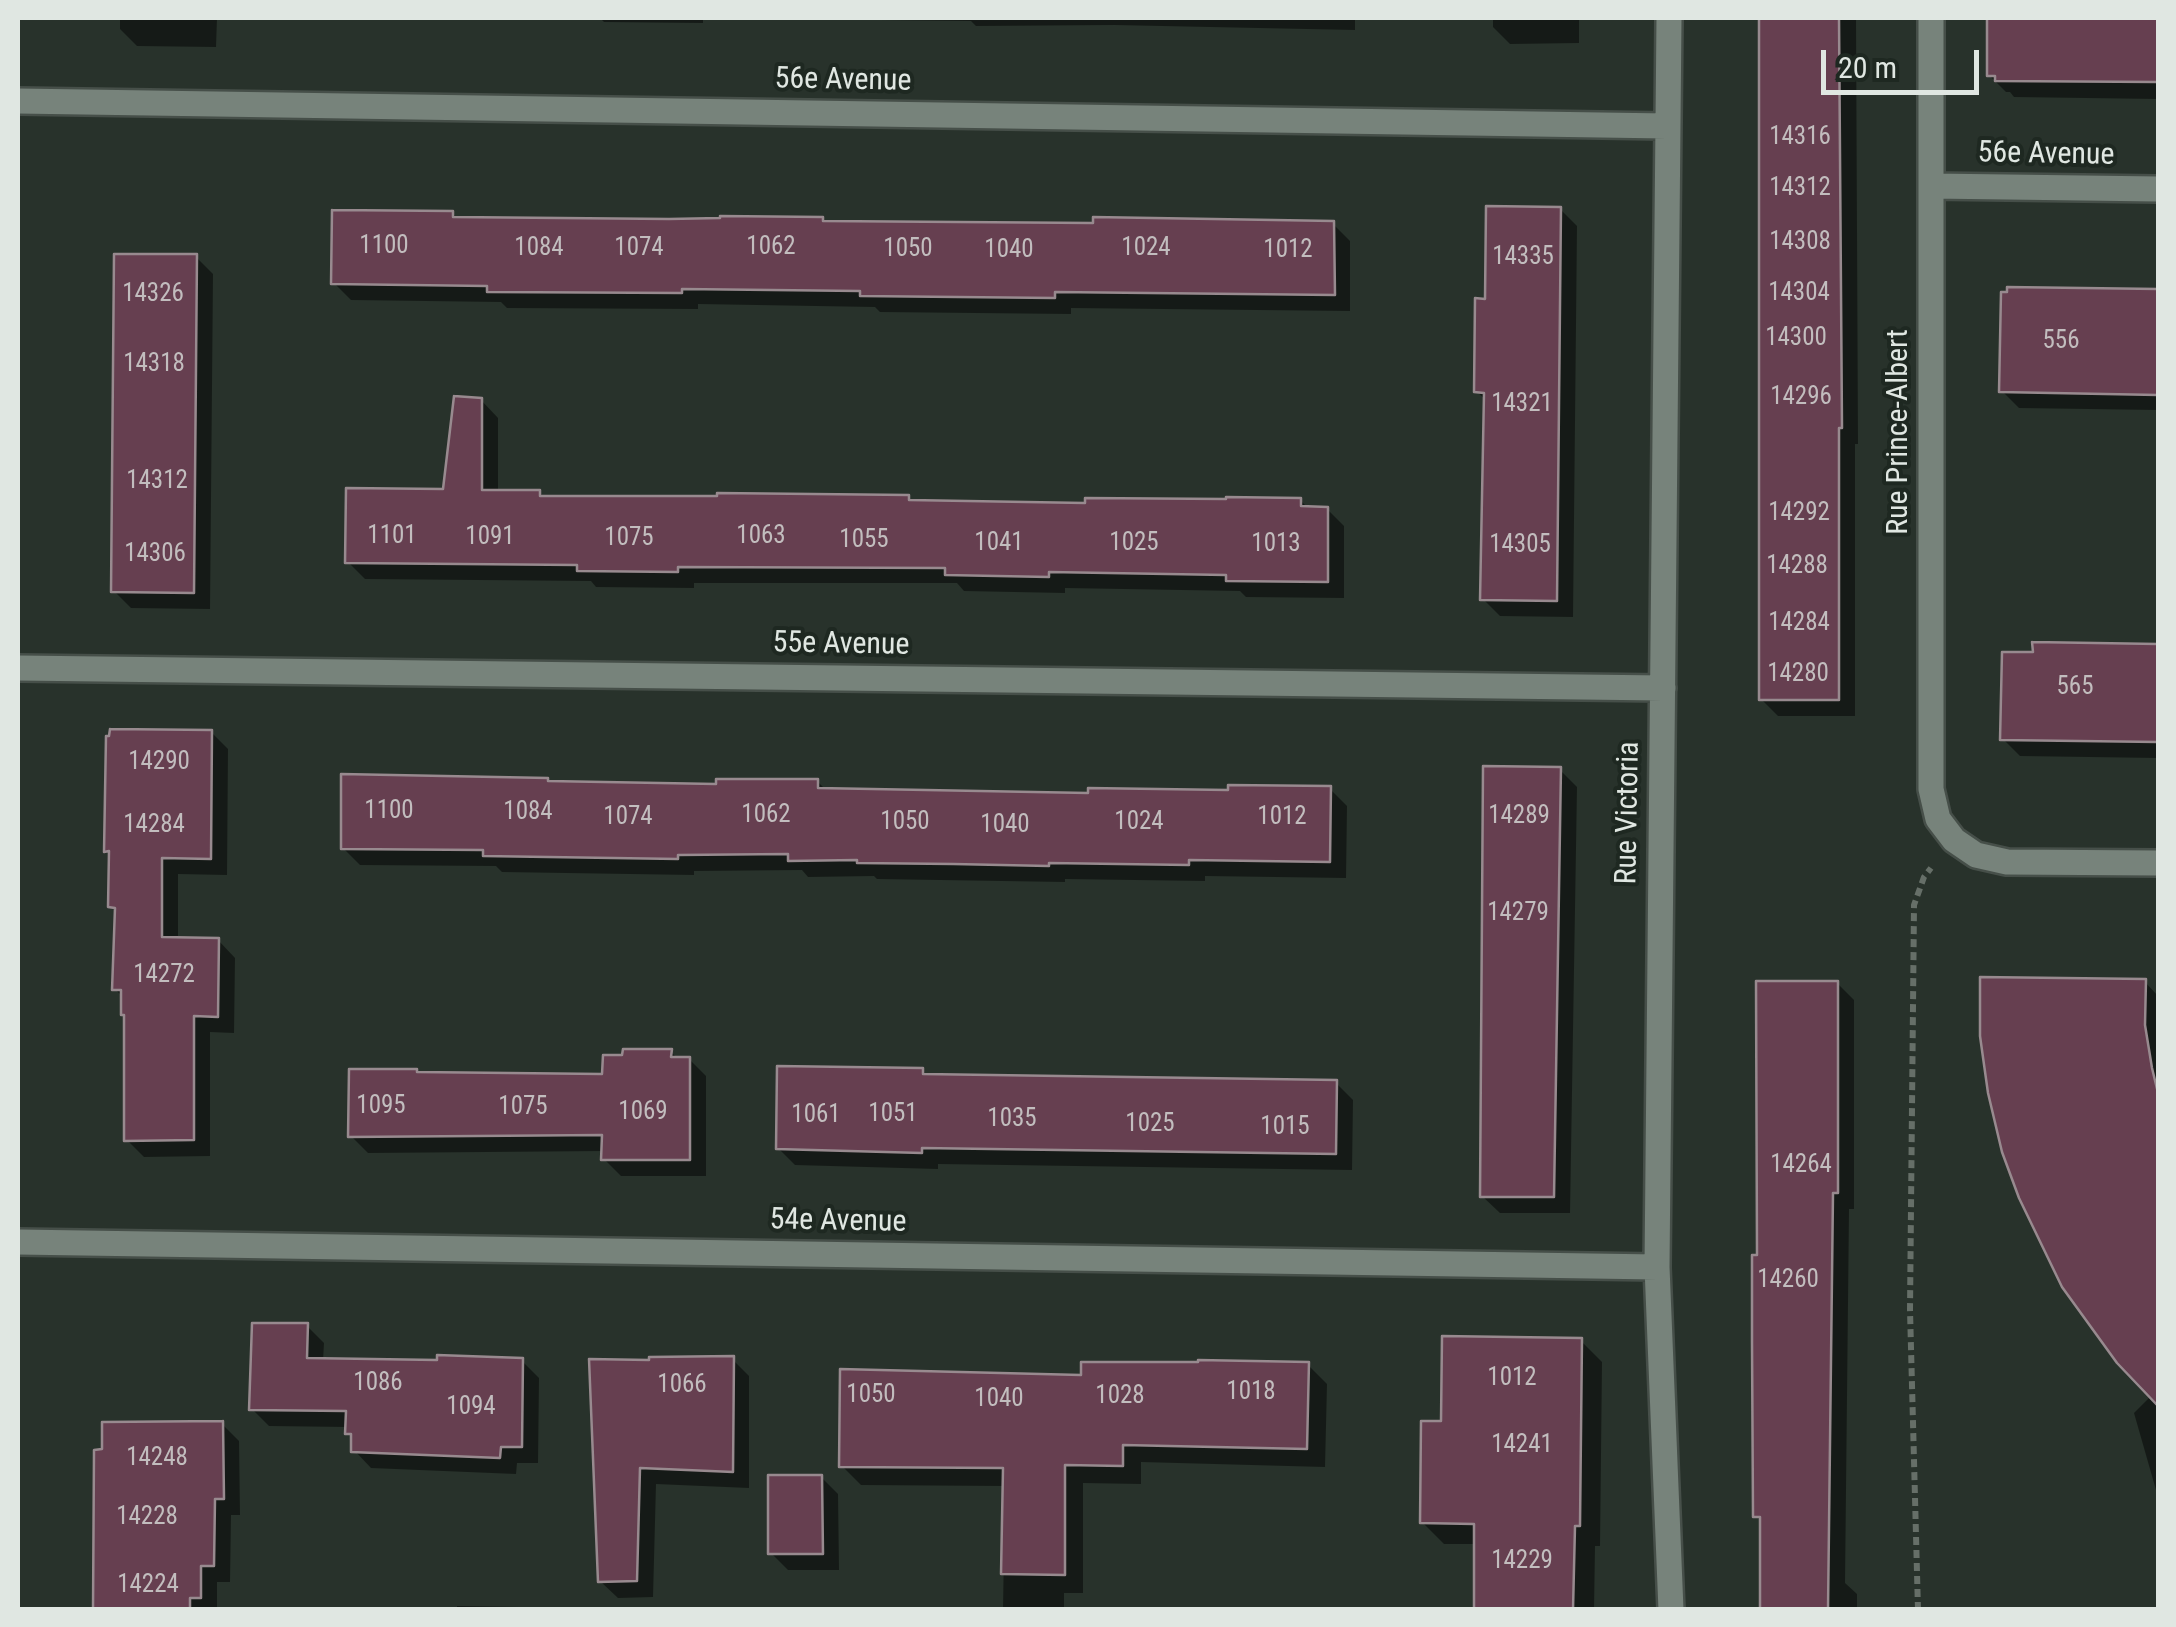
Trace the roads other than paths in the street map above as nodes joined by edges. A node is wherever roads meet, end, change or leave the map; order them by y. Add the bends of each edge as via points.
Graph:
1 (1669, 18) edge
2 (1931, 18) edge
3 (18, 101) edge
4 (1668, 126) junction
5 (1932, 186) junction
6 (2158, 188) edge
7 (18, 668) edge
8 (1663, 688) junction
9 (2158, 863) edge
10 (18, 1242) edge
11 (1657, 1267) junction
12 (1671, 1610) edge

1 - 4 street, Rue Victoria
2 - 5 street, Rue Prince-Albert
3 - 4 street, 56e Avenue
4 - 8 street, Rue Victoria
5 - 6 street, 56e Avenue
5 - 9 street, Rue Prince-Albert via 1930,789 1938,820 1976,855 2006,862
7 - 8 street, 55e Avenue
8 - 11 street, Rue Victoria
10 - 11 street, 54e Avenue
11 - 12 street, Rue Victoria

